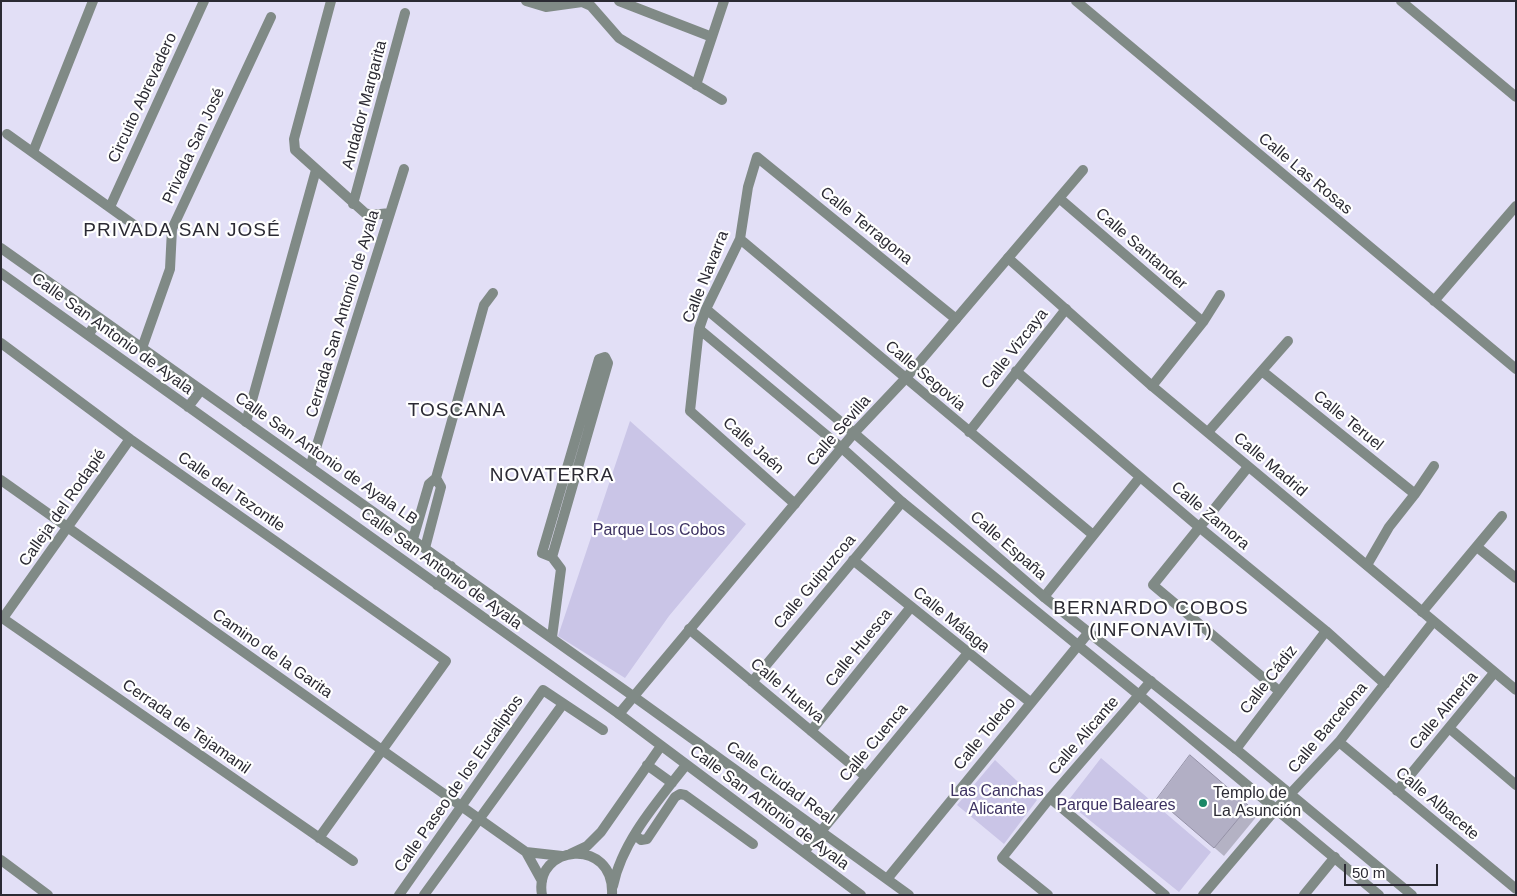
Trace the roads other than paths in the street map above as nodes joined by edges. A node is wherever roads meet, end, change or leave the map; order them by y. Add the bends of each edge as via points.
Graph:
1 (93, 1) edge
2 (204, 1) edge
3 (331, 1) edge
4 (526, 1) edge
5 (619, 1) edge
6 (724, 1) edge
7 (1401, 1) edge
8 (1080, 3) edge
9 (592, 4) edge
10 (405, 13) dead end
11 (271, 16) dead end
12 (712, 37) junction
13 (696, 85) junction
14 (1516, 97) edge
15 (722, 100) dead end
16 (7, 134) dead end
17 (33, 152) junction
18 (757, 157) joint
19 (404, 169) dead end
20 (316, 170) junction
21 (1083, 170) dead end
22 (1060, 198) junction
23 (353, 204) junction
24 (1516, 206) edge
25 (110, 207) junction
26 (390, 213) junction
27 (137, 227) dead end
28 (740, 239) junction
29 (1, 248) edge
30 (1008, 258) junction
31 (1, 273) edge
32 (493, 293) dead end
33 (1220, 295) dead end
34 (1434, 301) junction
35 (706, 309) junction
36 (1066, 309) junction
37 (100, 318) junction
38 (956, 319) junction
39 (1203, 322) junction
40 (699, 329) junction
41 (88, 335) junction
42 (1288, 341) dead end
43 (1, 343) edge
44 (142, 348) junction
45 (1516, 369) edge
46 (1016, 371) junction
47 (1262, 371) junction
48 (905, 380) junction
49 (1152, 386) junction
50 (201, 390) junction
51 (188, 407) junction
52 (690, 411) joint
53 (246, 422) junction
54 (969, 432) junction
55 (1208, 432) junction
56 (854, 433) junction
57 (575, 438) junction
58 (130, 439) junction
59 (586, 441) junction
60 (842, 449) junction
61 (1434, 466) dead end
62 (310, 467) junction
63 (1248, 467) junction
64 (1140, 477) junction
65 (436, 478) junction
66 (1, 480) edge
67 (559, 493) junction
68 (1415, 494) junction
69 (570, 497) junction
70 (902, 502) junction
71 (795, 504) junction
72 (1502, 516) dead end
73 (1199, 527) junction
74 (67, 528) junction
75 (1092, 534) junction
76 (413, 539) junction
77 (1477, 547) junction
78 (426, 548) junction
79 (552, 557) junction
80 (853, 560) junction
81 (1367, 565) junction
82 (452, 566) junction
83 (1516, 578) edge
84 (437, 585) junction
85 (1044, 596) junction
86 (911, 608) junction
87 (1422, 612) junction
88 (2, 618) edge
89 (1433, 622) junction
90 (689, 629) junction
91 (1326, 631) junction
92 (1089, 632) junction
93 (552, 637) junction
94 (1078, 646) junction
95 (968, 653) junction
96 (1494, 673) junction
97 (1151, 681) junction
98 (752, 682) junction
99 (1385, 684) junction
100 (1516, 690) edge
101 (1279, 691) junction
102 (1139, 694) junction
103 (633, 696) junction
104 (1030, 702) junction
105 (563, 704) junction
106 (618, 714) junction
107 (1449, 728) junction
108 (603, 730) dead end
109 (811, 731) junction
110 (1339, 742) junction
111 (661, 746) junction
112 (1236, 749) junction
113 (382, 750) junction
114 (647, 765) junction
115 (686, 765) junction
116 (865, 776) junction
117 (672, 783) junction
118 (1516, 785) edge
119 (1396, 791) junction
120 (1290, 794) junction
121 (1050, 798) junction
122 (461, 806) junction
123 (1276, 809) junction
124 (479, 819) junction
125 (821, 831) junction
126 (635, 835) junction
127 (319, 838) junction
128 (752, 844) dead end
129 (526, 852) junction
130 (804, 852) junction
131 (566, 855) junction
132 (1335, 857) junction
133 (1, 860) edge
134 (353, 861) dead end
135 (887, 879) junction
136 (542, 881) junction
137 (1516, 889) edge
138 (612, 890) edge
139 (48, 895) edge
140 (399, 895) edge
141 (424, 895) edge
142 (542, 895) edge
143 (861, 895) edge
144 (909, 895) edge
145 (1048, 895) edge
146 (1166, 895) edge
147 (1203, 895) edge
148 (1304, 895) edge
149 (1379, 895) edge
150 (1412, 895) edge

1 - 17 street
2 - 25 street, Circuito Abrevadero
3 - 20 street via 294,139 295,150
4 - 9 street via 546,7 564,3
5 - 12 street
6 - 12 street
7 - 14 street
8 - 34 street, Calle Las Rosas
9 - 13 street via 620,38
10 - 23 street, Andador Margarita
11 - 44 street, Privada San José via 172,229 170,269
12 - 13 street
13 - 15 street
16 - 17 street
17 - 25 street
18 - 28 street, Calle Navarra via 748,188
18 - 38 street, Calle Terragona
19 - 26 street, Cerrada San Antonio de Ayala
20 - 23 street
20 - 53 street
21 - 22 street, Calle Sevilla
22 - 30 street, Calle Sevilla
22 - 39 street, Calle Santander
23 - 26 street via 371,215
24 - 34 street
25 - 27 street
26 - 62 street, Cerrada San Antonio de Ayala
28 - 35 street, Calle Navarra
28 - 48 street, Calle Segovia
29 - 37 street, Calle San Antonio de Ayala LB
30 - 36 street, Calle Madrid
30 - 38 street, Calle Sevilla
31 - 41 street, Calle San Antonio de Ayala
32 - 65 street via 484,305
33 - 39 street
34 - 45 street, Calle Las Rosas
35 - 40 street, Calle Navarra
35 - 56 street, Calle España
36 - 46 street, Calle Vizcaya
36 - 49 street, Calle Madrid
37 - 41 street
37 - 44 street, Calle San Antonio de Ayala LB
38 - 48 street, Calle Sevilla
39 - 49 street
40 - 52 street, Calle Navarra
40 - 60 street, Calle España
41 - 51 street, Calle San Antonio de Ayala
42 - 47 street
43 - 58 street, Calle del Tezontle
44 - 50 street, Calle San Antonio de Ayala LB
46 - 54 street, Calle Vizcaya
46 - 64 street, Calle Zamora
47 - 55 street
47 - 68 street, Calle Teruel
48 - 54 street, Calle Segovia
48 - 56 street, Calle Sevilla
49 - 55 street, Calle Madrid
50 - 51 street
50 - 53 street, Calle San Antonio de Ayala LB
51 - 84 street, Calle San Antonio de Ayala
52 - 71 street, Calle Jaén
53 - 62 street, Calle San Antonio de Ayala LB
54 - 75 street, Calle Segovia
55 - 63 street, Calle Madrid
56 - 60 street, Calle Sevilla
56 - 85 street, Calle España
57 - 59 street
57 - 59 street via 599,359 605,357 608,363
57 - 67 street
58 - 74 street, Calleja del Rodapié
58 - 113 street, Calle del Tezontle via 446,661
59 - 69 street
60 - 70 street, Calle España
60 - 71 street, Calle Sevilla
61 - 68 street
62 - 76 street, Calle San Antonio de Ayala LB
63 - 73 street
63 - 81 street, Calle Madrid
64 - 73 street, Calle Zamora
64 - 75 street
65 - 76 street via 428,484
65 - 78 street via 441,487
66 - 74 street, Camino de la Garita
67 - 69 street
67 - 79 street via 542,553
68 - 81 street via 1389,527
69 - 79 street
70 - 80 street, Calle Guipuzcoa
70 - 94 street, Calle España
71 - 90 street, Calle Sevilla
72 - 77 street
73 - 91 street, Calle Zamora
73 - 101 street via 1153,585
74 - 88 street, Calleja del Rodapié
74 - 113 street, Camino de la Garita
75 - 85 street
76 - 78 street, Calle San Antonio de Ayala LB
77 - 83 street
77 - 87 street
78 - 82 street, Calle San Antonio de Ayala LB
79 - 93 street via 561,569
80 - 86 street, Calle Málaga
80 - 98 street, Calle Guipuzcoa
81 - 87 street, Calle Madrid
82 - 84 street
82 - 93 street, Calle San Antonio de Ayala LB
84 - 106 street, Calle San Antonio de Ayala
85 - 92 street, Calle España
86 - 95 street, Calle Málaga
86 - 109 street, Calle Huesca
87 - 89 street, Calle Madrid
88 - 127 street, Cerrada de Tejamanil
89 - 96 street, Calle Madrid
89 - 99 street, Calle Barcelona
90 - 98 street, Calle Huelva
90 - 103 street, Calle Sevilla
91 - 99 street, Calle Zamora
91 - 101 street, Calle Cádiz
92 - 94 street, Calle Toledo
92 - 97 street, Calle España
93 - 103 street, Calle San Antonio de Ayala LB
94 - 102 street, Calle España
94 - 104 street, Calle Toledo
95 - 104 street, Calle Málaga
95 - 116 street, Calle Cuenca
96 - 100 street, Calle Madrid
96 - 107 street, Calle Almería
97 - 102 street, Calle Alicante
97 - 112 street, Calle España
98 - 109 street, Calle Huelva
99 - 110 street, Calle Barcelona
101 - 112 street, Calle Cádiz
102 - 121 street, Calle Alicante
102 - 123 street, Calle España
103 - 106 street, Calle Sevilla
103 - 125 street, Calle Ciudad Real
104 - 135 street, Calle Toledo
105 - 108 street
105 - 122 street, Calle Paseo de los Eucaliptos via 543,690
105 - 124 street
106 - 111 street, Calle San Antonio de Ayala
107 - 118 street
107 - 119 street, Calle Almería
109 - 116 street, Calle Huelva
110 - 119 street, Calle Albacete
110 - 120 street, Calle Barcelona
111 - 114 street
111 - 115 street, Calle San Antonio de Ayala
112 - 120 street, Calle España
113 - 122 street, Camino de la Garita
113 - 127 street
114 - 117 street
114 - 131 street via 601,832 587,846
115 - 117 street
115 - 130 street, Calle San Antonio de Ayala
116 - 125 street, Calle Cuenca
117 - 126 street
119 - 137 street, Calle Albacete
120 - 123 street, Calle Barcelona
120 - 150 street, Calle España
121 - 145 street, Calle Alicante via 1002,858
121 - 146 street
122 - 124 street, Camino de la Garita
122 - 140 street, Calle Paseo de los Eucaliptos
123 - 132 street, Calle España
123 - 147 street, Calle Barcelona
124 - 129 street, Camino de la Garita
124 - 141 street
125 - 130 street, Calle Cuenca
125 - 135 street, Calle Ciudad Real
126 - 128 street via 642,840 647,839 680,794
126 - 138 street via 616,868
127 - 134 street, Cerrada de Tejamanil
129 - 131 street, Camino de la Garita
129 - 136 street, Camino de la Garita
130 - 143 street, Calle San Antonio de Ayala
131 - 136 street via 553,862
131 - 138 street, Camino de la Garita via 582,853 594,857 610,875
132 - 148 street
132 - 149 street, Calle España
133 - 139 street
135 - 144 street, Calle Ciudad Real
136 - 142 street

